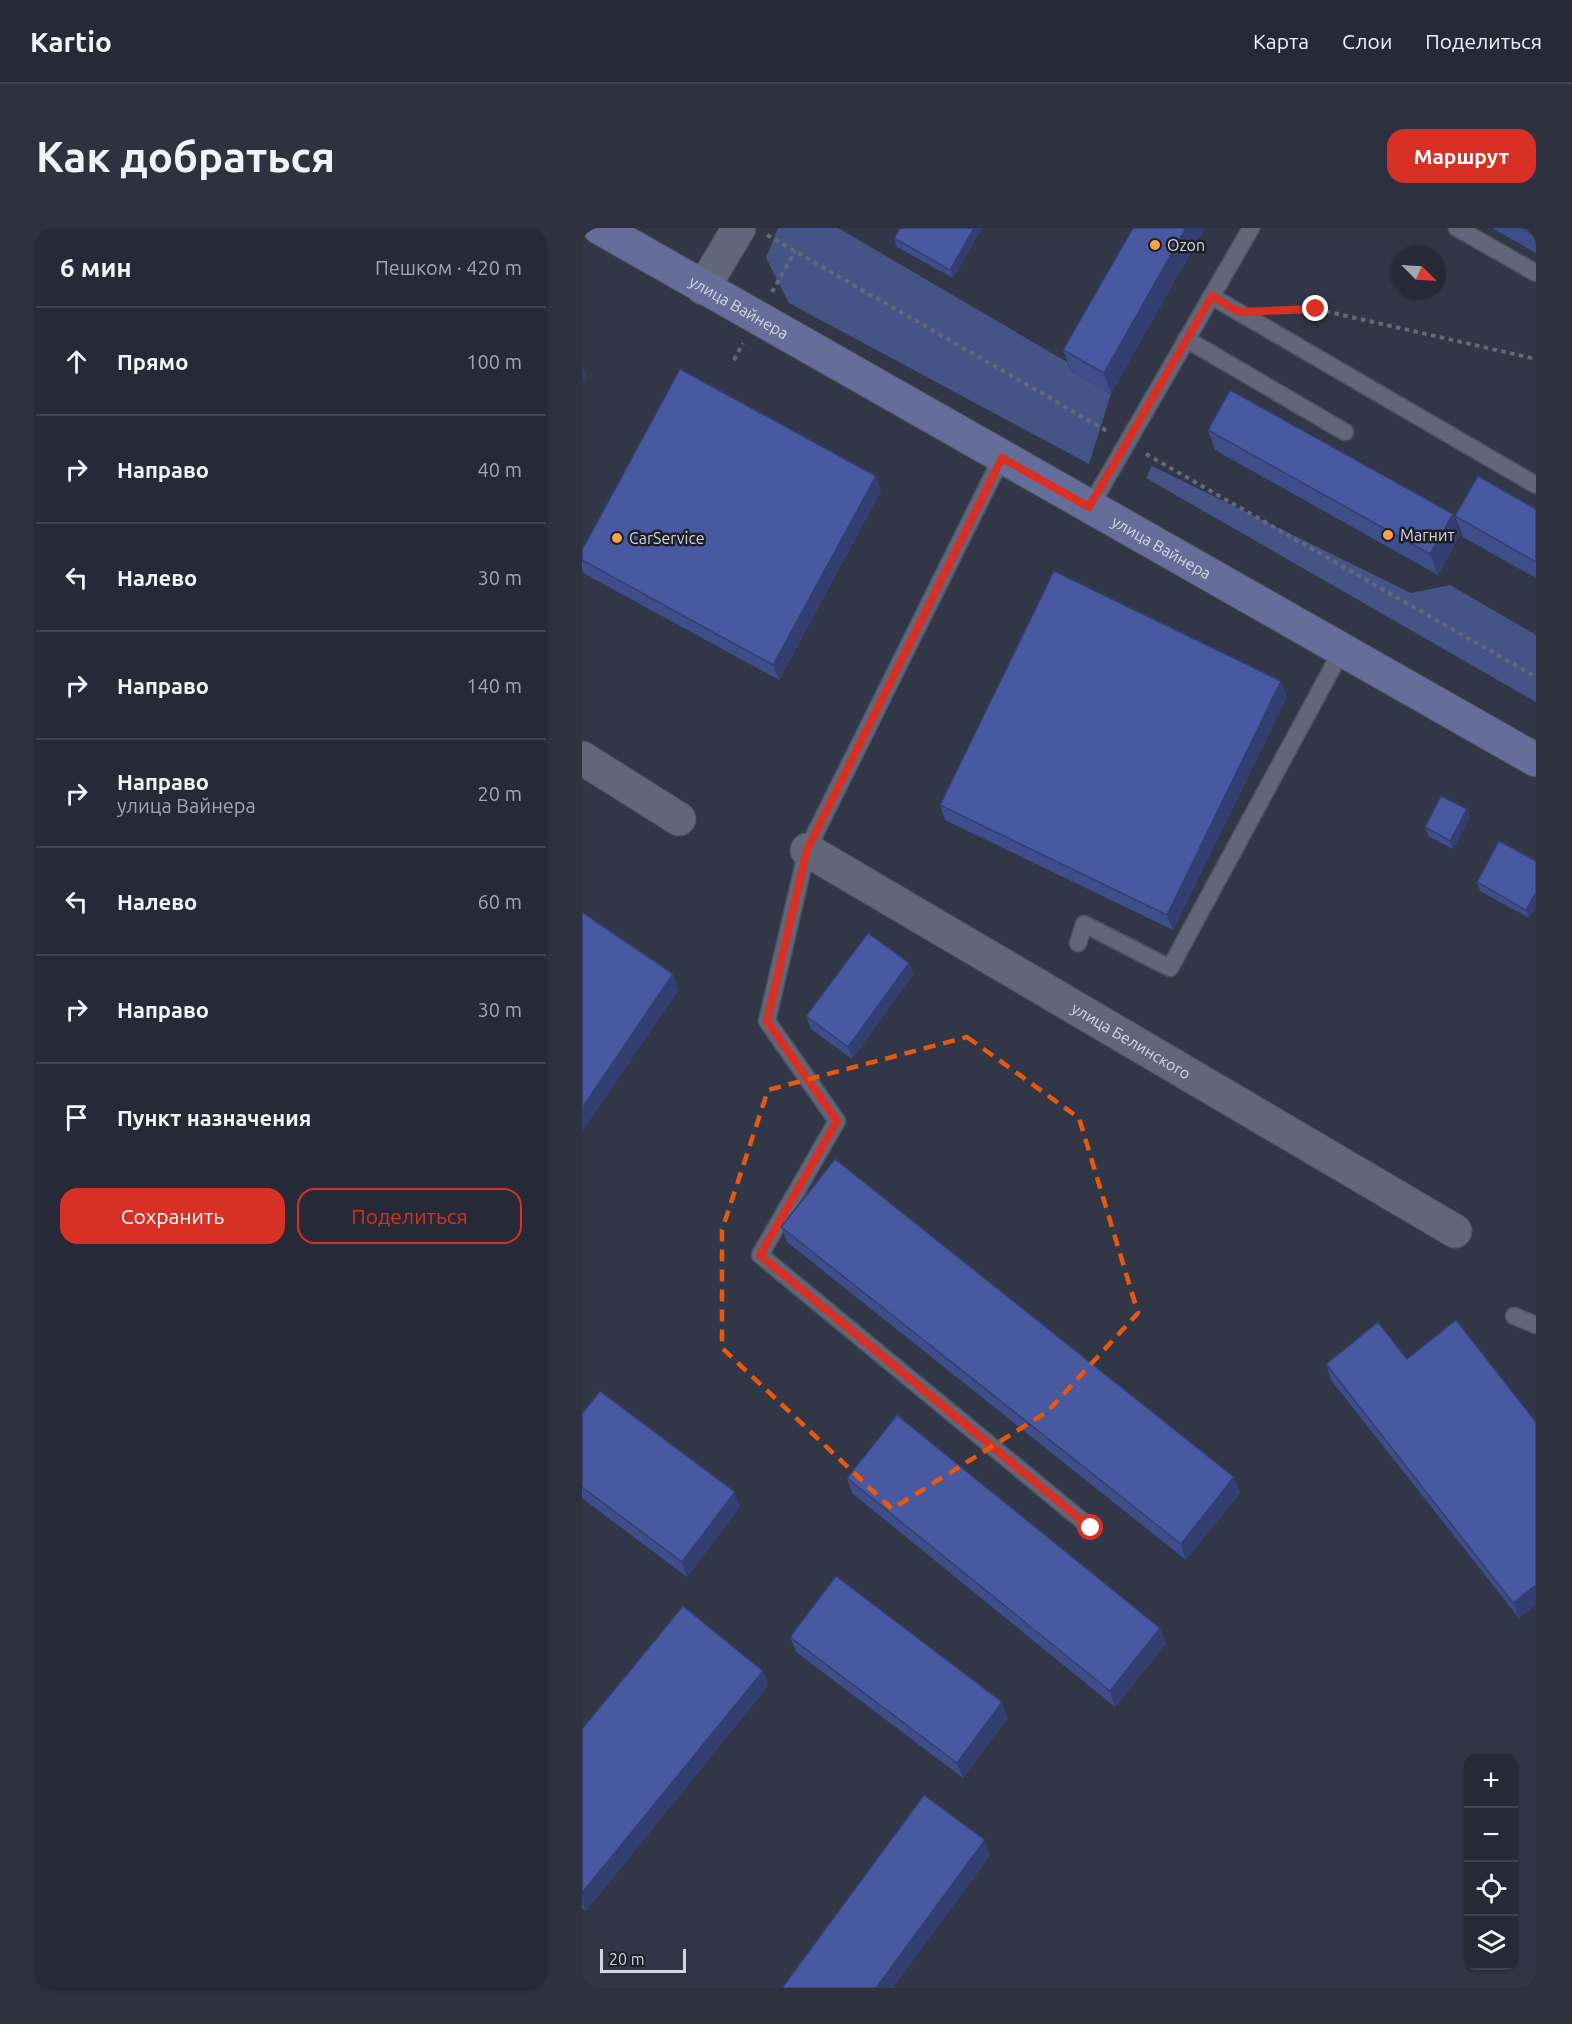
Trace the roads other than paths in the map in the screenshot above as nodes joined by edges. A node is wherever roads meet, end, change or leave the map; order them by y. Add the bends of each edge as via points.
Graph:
1 (600, 228) edge
2 (1251, 228) edge
3 (1457, 228) edge
4 (752, 231) edge
5 (1536, 273) edge
6 (704, 288) junction
7 (1212, 296) junction
8 (1186, 339) junction
9 (1345, 432) dead end
10 (1002, 458) junction
11 (1536, 485) edge
12 (1089, 507) junction
13 (1342, 650) junction
14 (582, 758) edge
15 (1536, 760) edge
16 (679, 819) dead end
17 (807, 850) junction
18 (1078, 943) dead end
19 (1455, 1232) dead end
20 (1514, 1316) dead end
21 (1536, 1324) edge
22 (1091, 1528) dead end

1 - 6 main road, улица Вайнера
2 - 7 lane
3 - 5 lane
4 - 6 street
6 - 10 main road, улица Вайнера
7 - 8 lane
7 - 11 lane
8 - 9 lane
8 - 12 lane
10 - 12 main road, улица Вайнера
10 - 17 lane
12 - 13 main road, улица Вайнера
13 - 15 main road, улица Вайнера
13 - 18 lane via 1170,968 1084,924
14 - 16 street
17 - 19 street, улица Белинского
17 - 22 lane via 767,1021 837,1121 760,1255
20 - 21 lane

